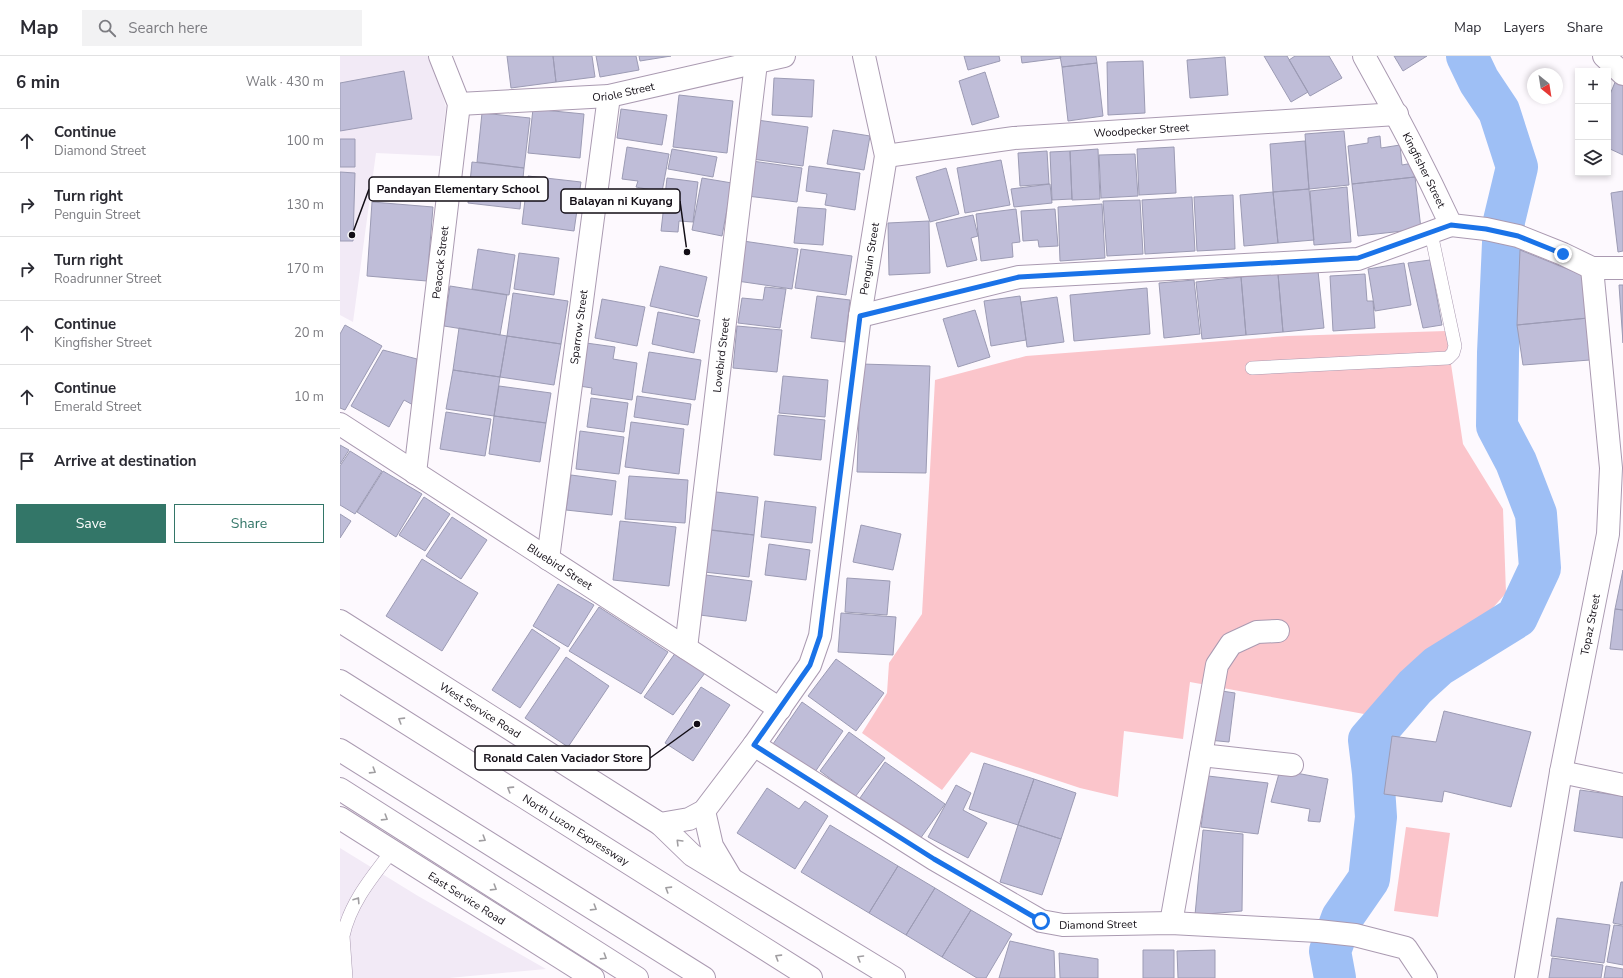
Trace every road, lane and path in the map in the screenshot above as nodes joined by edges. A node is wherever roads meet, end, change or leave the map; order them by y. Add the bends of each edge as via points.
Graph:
1 (440, 56) edge
2 (784, 56) edge
3 (864, 56) edge
4 (1364, 56) edge
5 (1604, 56) edge
6 (756, 63) junction
7 (1623, 74) edge
8 (609, 96) junction
9 (459, 104) junction
10 (1397, 114) junction
11 (886, 156) junction
12 (1451, 225) junction
13 (1431, 233) junction
14 (1592, 268) junction
15 (1623, 268) edge
16 (860, 316) junction
17 (1252, 368) dead end
18 (340, 424) edge
19 (415, 473) junction
20 (548, 559) junction
21 (340, 621) edge
22 (1278, 631) dead end
23 (686, 648) junction
24 (340, 681) edge
25 (780, 708) junction
26 (754, 745) junction
27 (340, 750) edge
28 (1201, 754) junction
29 (1292, 765) dead end
30 (1561, 772) junction
31 (1623, 785) edge
32 (340, 789) edge
33 (704, 811) junction
34 (340, 818) edge
35 (660, 824) junction
36 (392, 851) junction
37 (733, 880) junction
38 (1171, 923) junction
39 (341, 935) edge
40 (346, 978) edge
41 (593, 978) edge
42 (637, 978) edge
43 (704, 978) edge
44 (811, 978) edge
45 (894, 978) edge
46 (1426, 978) edge
47 (1526, 978) edge

1 - 9 main road, Peacock Street
2 - 6 main road, Oriole Street
3 - 11 main road, Penguin Street
4 - 10 main road, Kingfisher Street
5 - 7 main road
6 - 8 main road, Oriole Street
6 - 23 main road, Lovebird Street
8 - 9 main road, Oriole Street
8 - 20 main road, Sparrow Street
9 - 19 main road, Peacock Street
10 - 11 main road, Woodpecker Street via 1014,138
10 - 12 main road, Kingfisher Street via 1426,169
11 - 16 main road, Penguin Street
12 - 13 main road
12 - 14 main road via 1518,236
13 - 16 main road via 1358,258 1019,277
13 - 17 lane via 1455,346 1448,358
14 - 15 main road
14 - 30 main road, Topaz Street via 1611,468 1608,534
16 - 25 main road, Penguin Street via 820,636 810,665
18 - 19 main road, Bluebird Street
19 - 20 main road, Bluebird Street
20 - 23 main road, Bluebird Street
21 - 35 main road, West Service Road
22 - 28 main road via 1257,632 1231,644 1217,665
23 - 25 main road, Bluebird Street
44 -> 24 main road, North Luzon Expressway
25 - 26 main road, Penguin Street
26 - 33 main road, Penguin Street
26 - 38 main road, Diamond Street via 934,859 1041,921 1064,925
27 -> 43 main road
28 - 29 main road
28 - 38 main road
30 - 31 main road
30 - 47 main road, Topaz Street
32 -> 42 main road
33 - 35 main road, Penguin Street via 689,819
33 - 37 main road via 712,846
34 - 36 main road, East Service Road
37 -> 35 main road, West Service Road via 692,855
39 -> 36 lane via 353,906
36 - 41 main road, East Service Road
45 -> 37 main road, West Service Road
38 - 46 main road, Diamond Street via 1355,935 1406,948
39 - 40 lane

